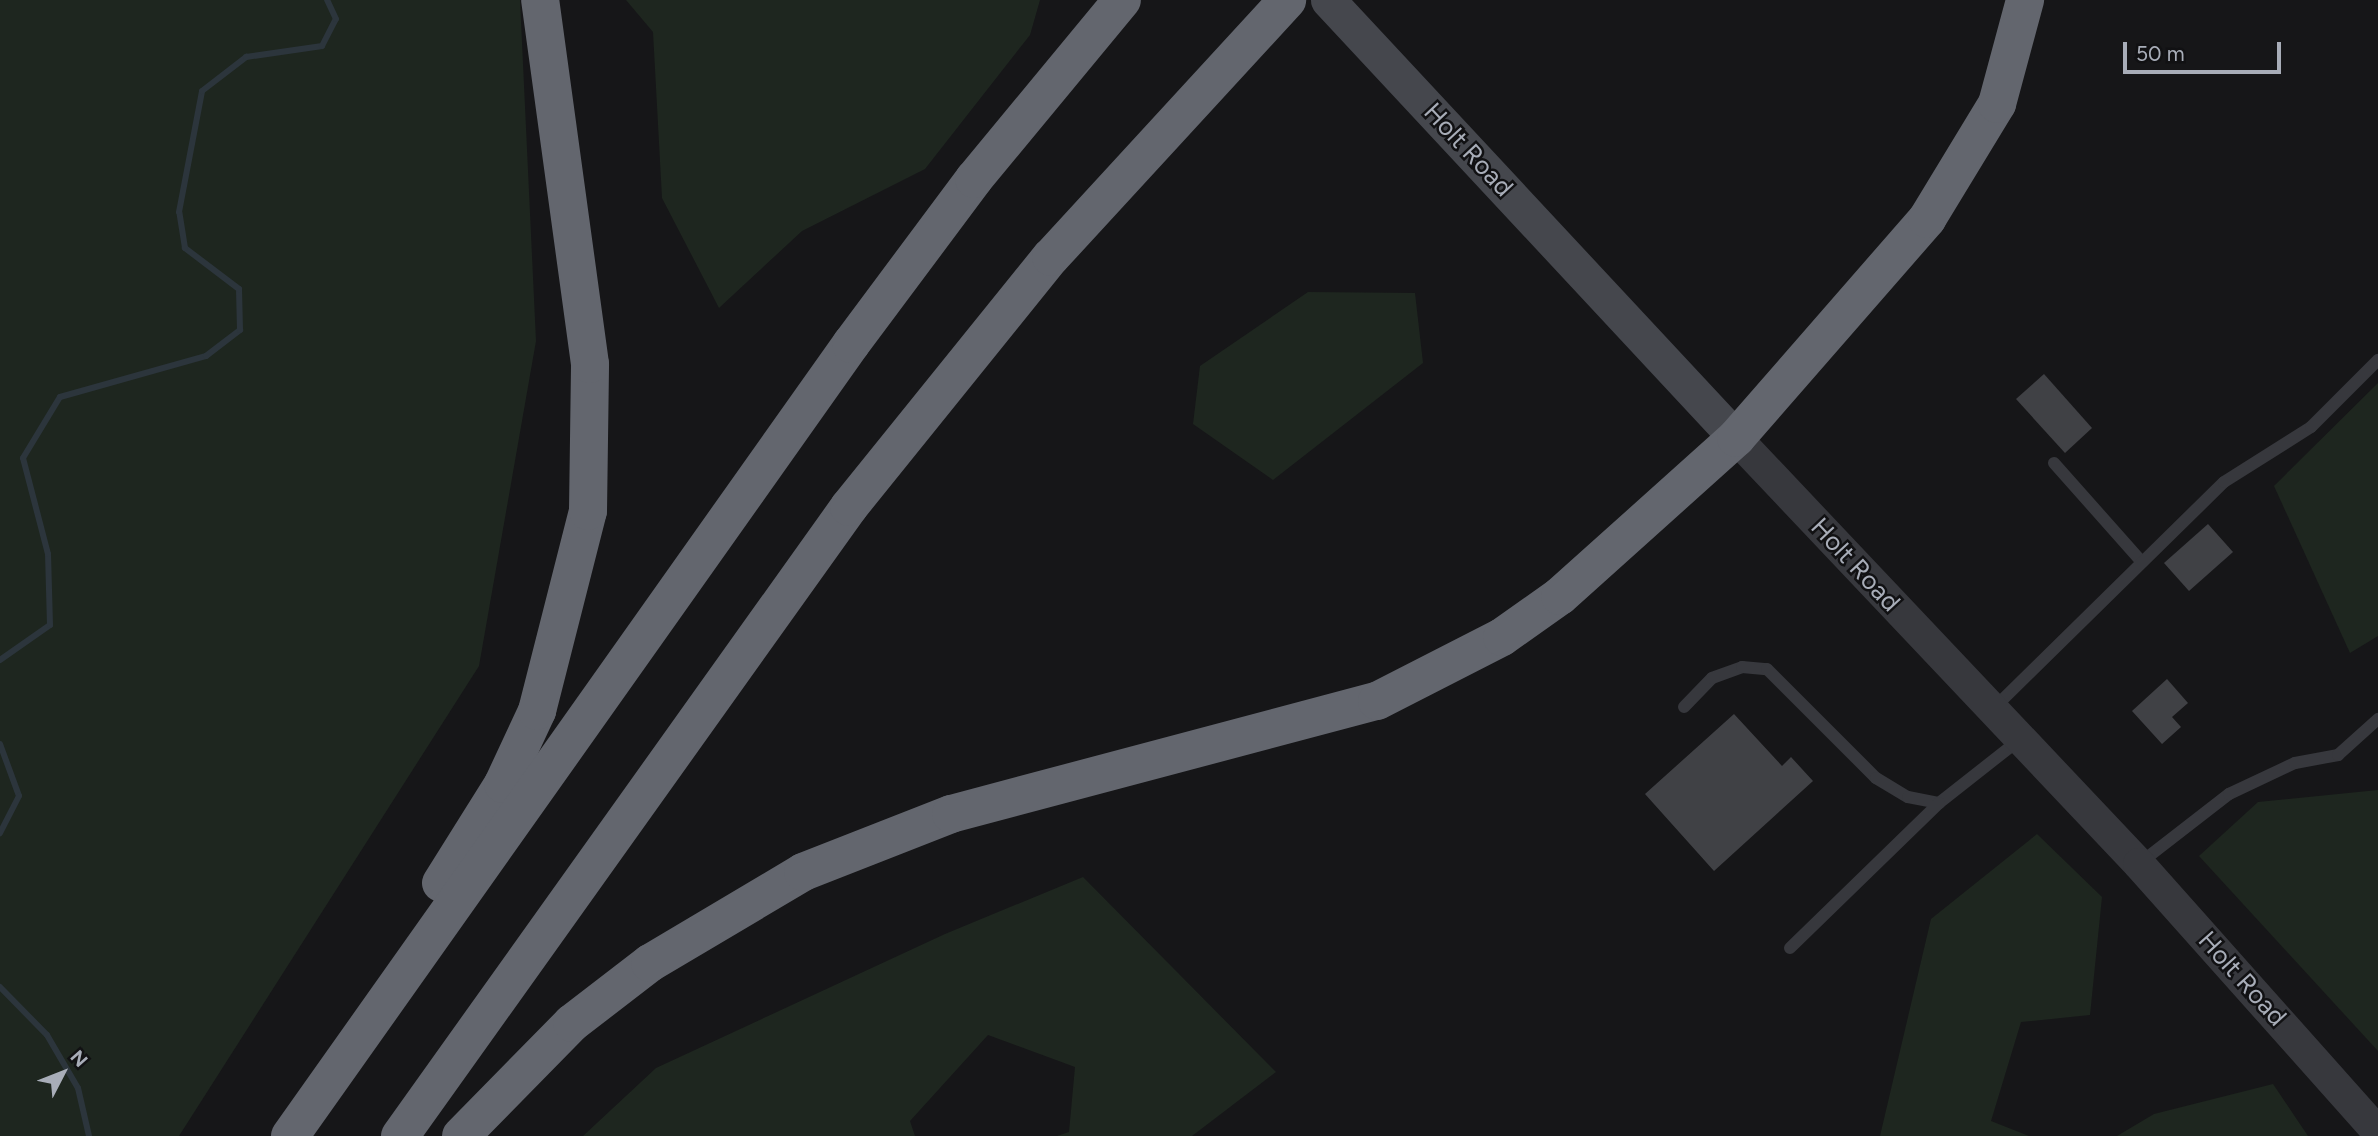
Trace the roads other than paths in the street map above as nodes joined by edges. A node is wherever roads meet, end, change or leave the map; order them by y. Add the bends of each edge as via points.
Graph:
1 (540, 0) edge
2 (1122, 0) edge
3 (1287, 0) edge
4 (1328, 0) edge
5 (2025, 0) edge
6 (2378, 360) edge
7 (1736, 438) junction
8 (2054, 463) dead end
9 (2142, 562) junction
10 (1684, 707) dead end
11 (1992, 711) junction
12 (2378, 719) edge
13 (2020, 740) junction
14 (1938, 803) junction
15 (2140, 864) junction
16 (1790, 948) dead end
17 (2378, 1132) edge
18 (283, 1136) edge
19 (290, 1136) edge
20 (400, 1136) edge
21 (461, 1136) edge

1 - 18 highway via 590,364 588,511 576,576 537,711 503,784 318,1062
2 - 19 highway via 974,179 851,344
3 - 20 highway via 1051,257 867,485
4 - 7 main road, Holt Road
5 - 7 highway via 1997,104 1969,159 1927,219
6 - 9 lane via 2311,427 2224,482
7 - 11 street, Holt Road
7 - 21 highway via 1560,596 1445,670 1377,701 1274,732 951,814 803,872 650,963 572,1023
8 - 9 lane
9 - 11 lane
10 - 14 lane via 1712,678 1742,667 1767,669 1876,778 1908,797
11 - 13 street, Holt Road
12 - 15 lane via 2338,755 2295,763 2229,794
13 - 14 lane
13 - 15 street, Holt Road
14 - 16 lane
15 - 17 street, Holt Road

